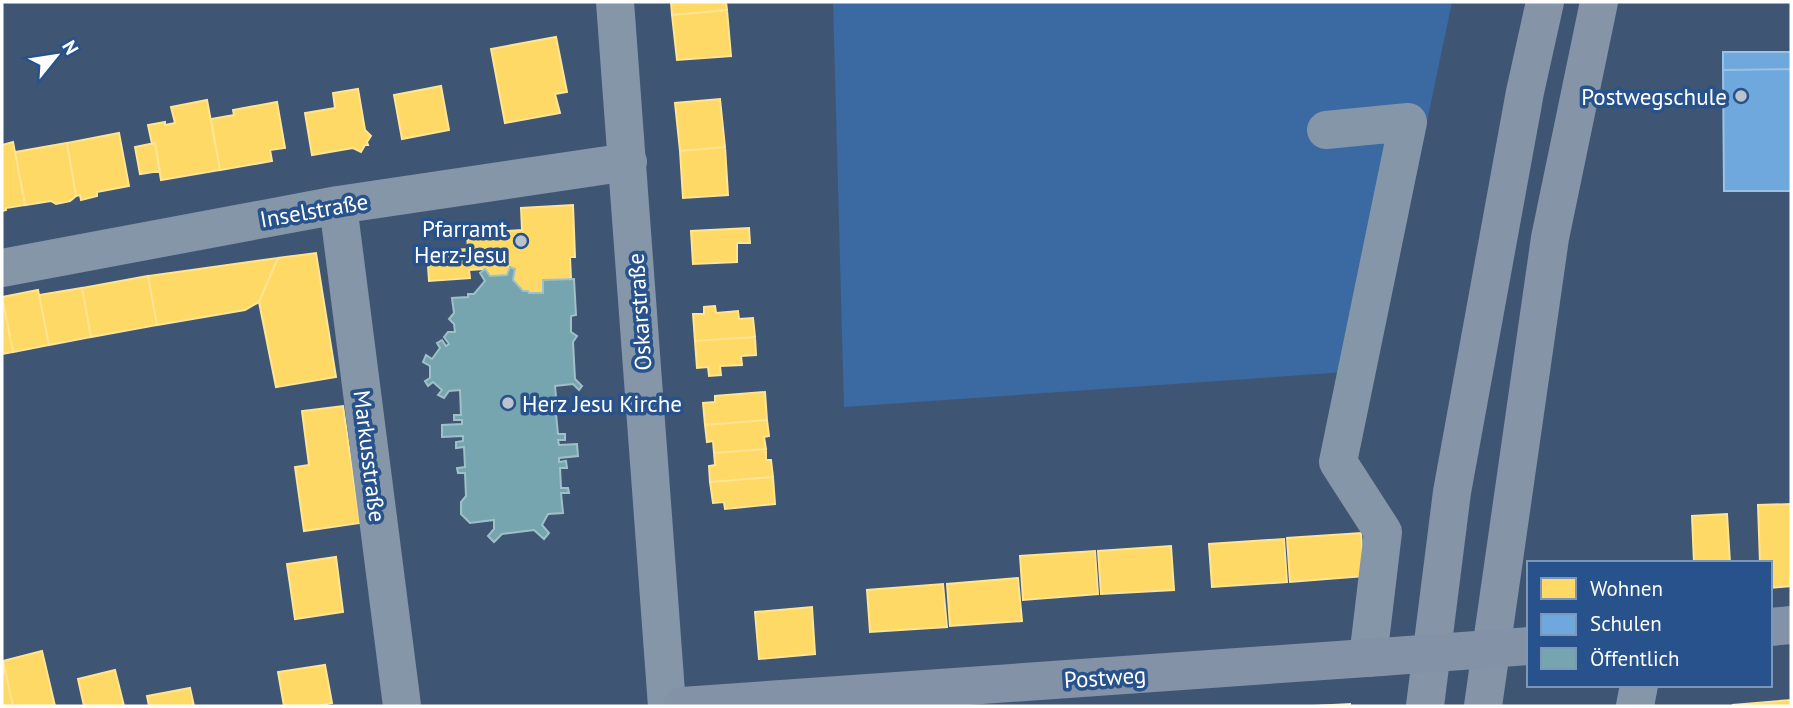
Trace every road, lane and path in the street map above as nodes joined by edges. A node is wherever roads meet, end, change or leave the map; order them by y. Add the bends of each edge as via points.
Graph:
1 (615, 2) edge
2 (1545, 2) edge
3 (1599, 2) edge
4 (1326, 130) dead end
5 (628, 162) junction
6 (338, 205) junction
7 (2, 268) edge
8 (1791, 625) edge
9 (1772, 627) edge
10 (1527, 646) edge
11 (1375, 658) junction
12 (1639, 687) edge
13 (402, 706) edge
14 (667, 706) edge
15 (682, 706) edge
16 (1425, 706) edge
17 (1483, 706) edge
18 (1635, 706) edge

1 - 5 street, Oskarstraße
2 - 16 highway via 1452,492
3 - 17 highway via 1550,238
4 - 11 street via 1408,122 1338,462 1383,532
5 - 6 street, Inselstraße
5 - 14 street, Oskarstraße
6 - 7 street, Inselstraße
6 - 13 street, Markusstraße
8 - 9 main road
10 - 11 main road, Postweg, bridge
11 - 15 main road, Postweg
12 - 18 street

